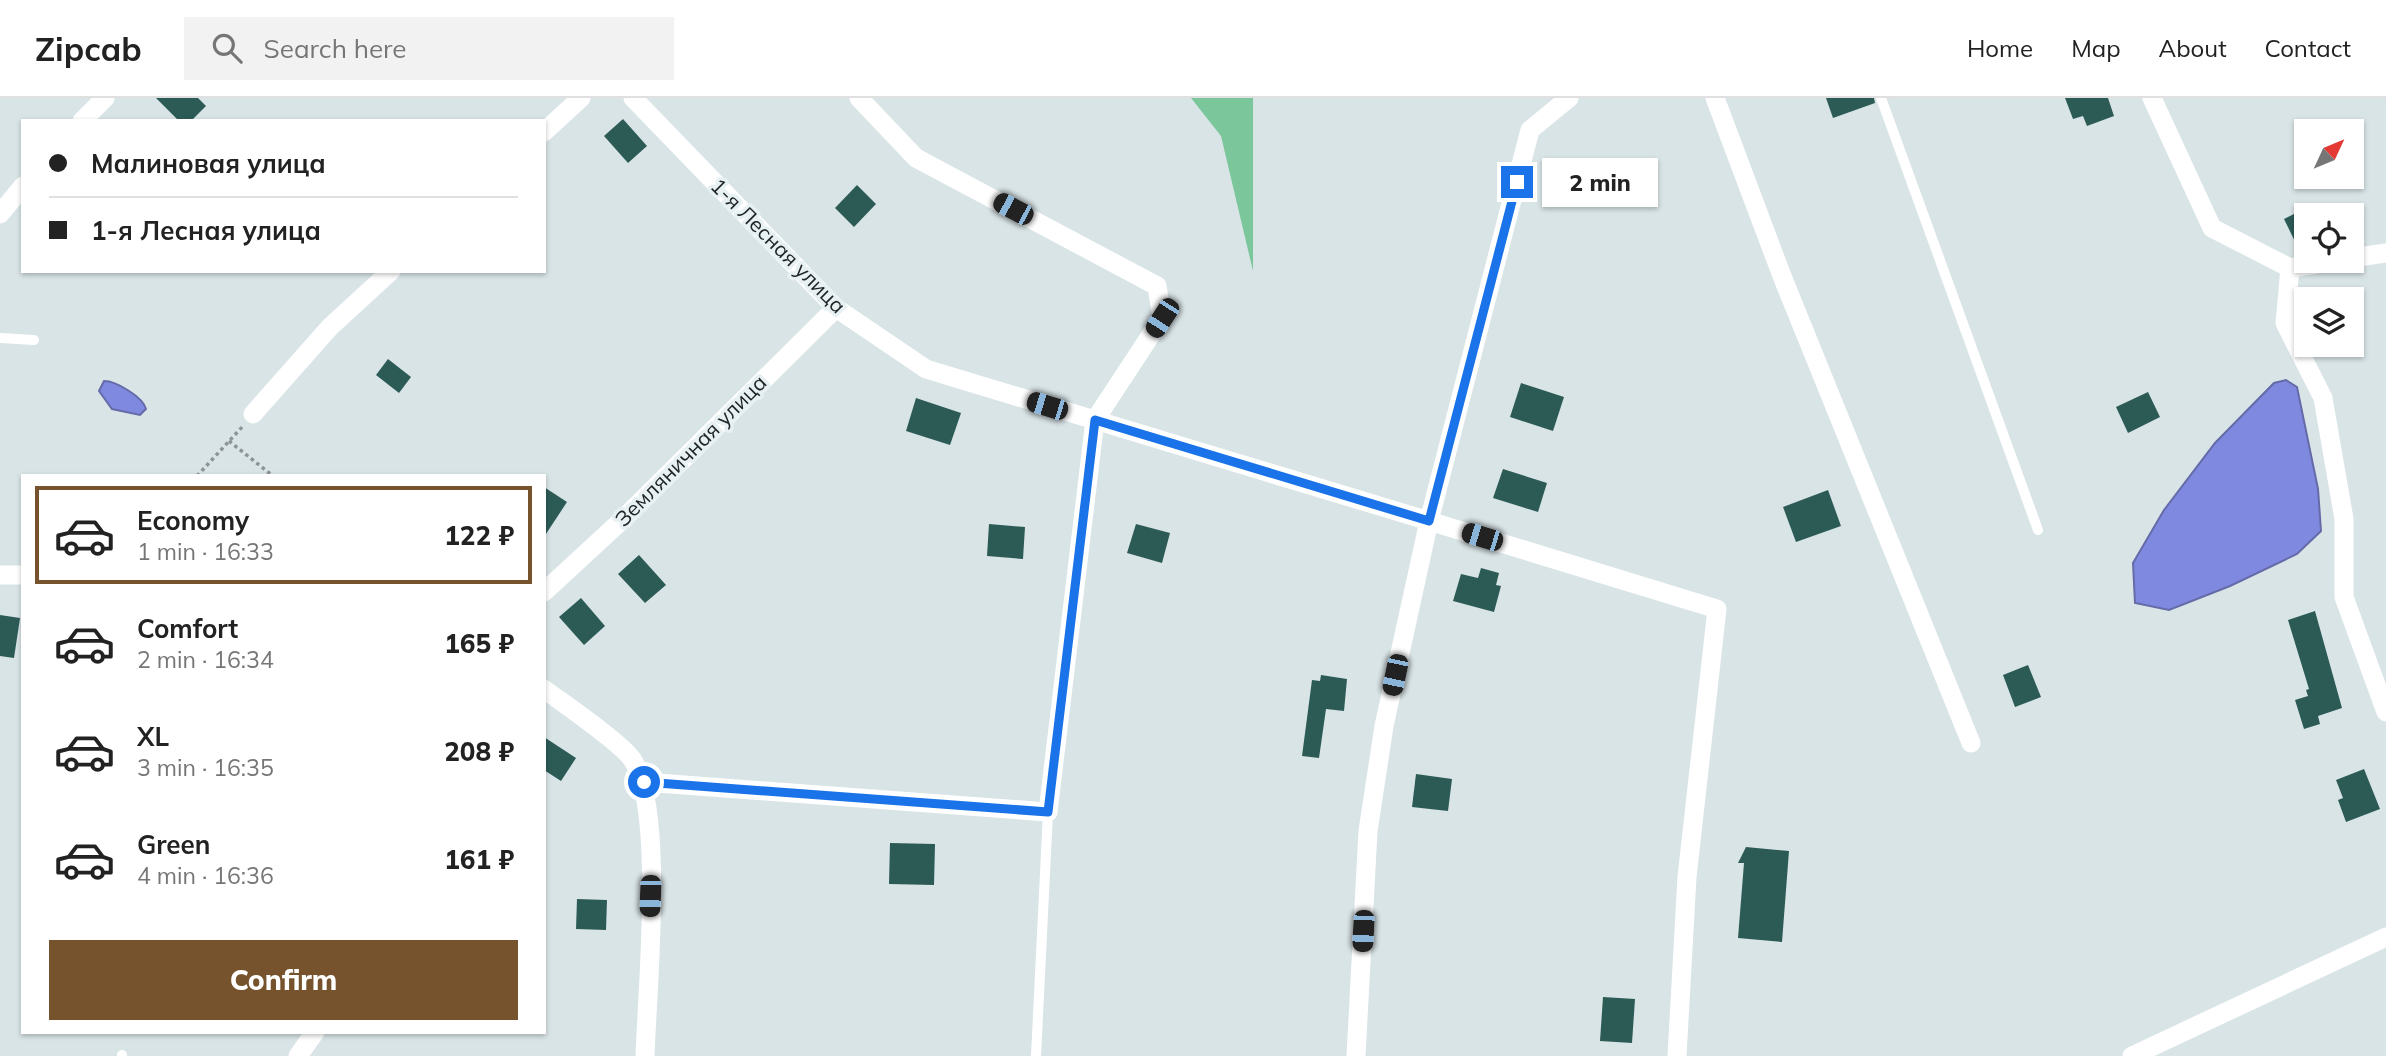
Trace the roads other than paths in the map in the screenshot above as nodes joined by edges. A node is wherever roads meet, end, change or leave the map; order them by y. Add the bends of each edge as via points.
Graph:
1 (105, 98) edge
2 (581, 98) edge
3 (633, 98) edge
4 (859, 98) edge
5 (1569, 98) edge
6 (1715, 98) edge
7 (1881, 98) edge
8 (2152, 98) edge
9 (84, 119) edge
10 (546, 130) edge
11 (21, 188) edge
12 (0, 214) edge
13 (2386, 253) edge
14 (2364, 256) edge
15 (2294, 267) edge
16 (2290, 268) junction
17 (389, 273) edge
18 (836, 308) junction
19 (0, 338) edge
20 (34, 340) dead end
21 (253, 414) road end
22 (1095, 420) junction
23 (1429, 521) junction
24 (2038, 530) dead end
25 (0, 575) edge
26 (21, 575) edge
27 (546, 591) edge
28 (546, 691) edge
29 (2386, 712) edge
30 (1971, 743) dead end
31 (644, 782) junction
32 (1048, 812) junction
33 (2386, 937) edge
34 (314, 1034) edge
35 (299, 1056) edge
36 (308, 1056) edge
37 (645, 1056) edge
38 (1036, 1056) edge
39 (1356, 1056) edge
40 (1677, 1056) edge
41 (2132, 1056) edge

1 - 9 street
2 - 10 street
3 - 18 street, 1-я Лесная улица
4 - 22 street via 916,158 1157,286 1162,318
5 - 23 street via 1530,130
6 - 30 street
7 - 24 lane
8 - 16 street via 2212,228
11 - 12 street
13 - 14 street
15 - 16 street
16 - 29 street via 2285,323 2323,398 2344,519 2344,597
17 - 21 street via 330,327
18 - 22 street, 1-я Лесная улица via 926,369
18 - 27 street, Земляничная улица
19 - 20 lane
22 - 23 street, 1-я Лесная улица
22 - 32 street
23 - 39 street via 1384,726 1368,831
23 - 40 street, 1-я Лесная улица via 1717,609 1687,877
25 - 26 street
28 - 31 street via 631,757
31 - 32 street
31 - 37 street via 652,843
32 - 38 lane
33 - 41 street
34 - 35 street
35 - 36 lane

